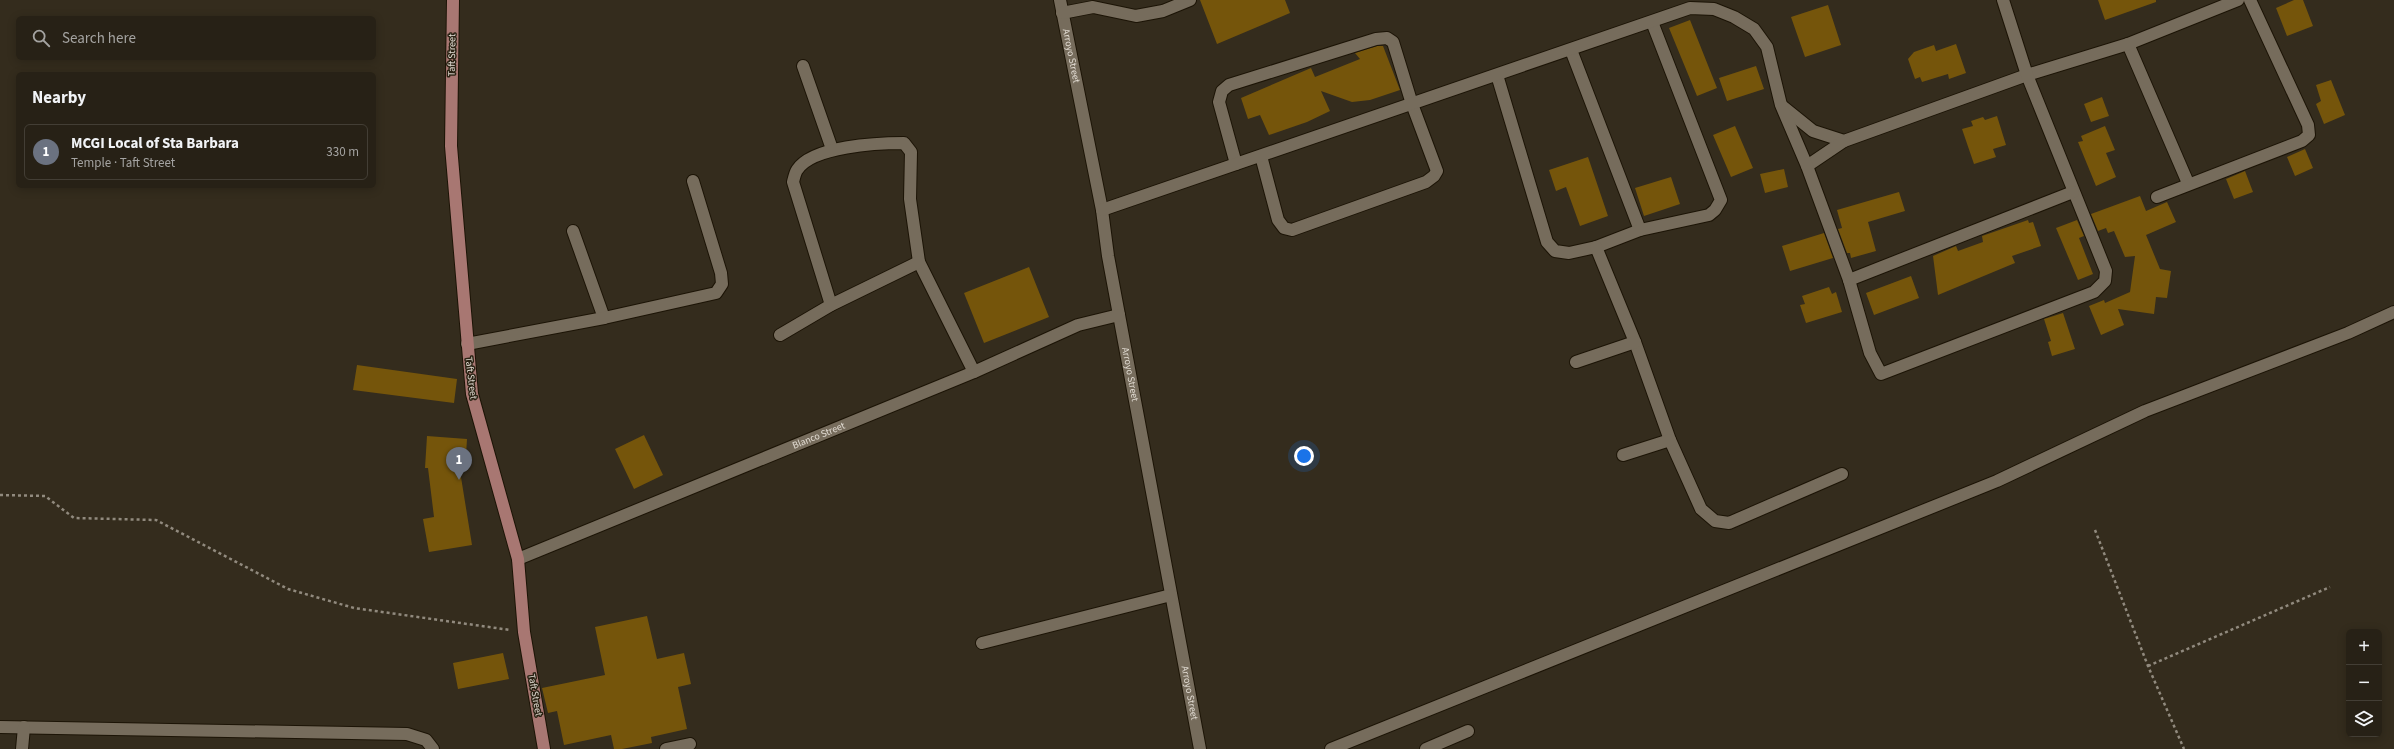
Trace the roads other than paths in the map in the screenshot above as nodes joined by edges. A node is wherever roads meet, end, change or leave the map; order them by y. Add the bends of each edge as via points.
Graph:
1 (453, 0) edge
2 (1060, 0) edge
3 (1190, 0) edge
4 (2003, 0) edge
5 (2238, 0) edge
6 (2250, 0) edge
7 (1062, 13) junction
8 (1652, 22) junction
9 (2128, 44) junction
10 (1571, 50) junction
11 (803, 66) dead end
12 (1497, 75) junction
13 (2027, 75) junction
14 (1412, 104) junction
15 (1781, 105) junction
16 (1844, 141) junction
17 (832, 149) junction
18 (1261, 156) junction
19 (1236, 164) junction
20 (1807, 166) junction
21 (693, 181) dead end
22 (2188, 183) junction
23 (2073, 192) junction
24 (2157, 197) dead end
25 (1102, 210) junction
26 (1640, 230) junction
27 (573, 231) dead end
28 (1596, 247) junction
29 (919, 262) junction
30 (1849, 280) junction
31 (831, 305) junction
32 (2394, 312) edge
33 (1120, 315) junction
34 (604, 318) junction
35 (780, 335) dead end
36 (1635, 342) junction
37 (467, 344) junction
38 (1576, 362) dead end
39 (974, 372) junction
40 (1670, 440) junction
41 (1623, 455) dead end
42 (1842, 474) dead end
43 (518, 559) junction
44 (1171, 595) junction
45 (982, 643) dead end
46 (0, 727) edge
47 (24, 727) junction
48 (1468, 731) dead end
49 (690, 744) dead end
50 (1357, 745) edge
51 (22, 749) edge
52 (433, 749) edge
53 (544, 749) edge
54 (666, 749) edge
55 (1200, 749) edge
56 (1331, 749) edge
57 (1426, 749) edge

1 - 37 main road, Taft Street via 451,146
2 - 7 street, Arroyo Street
3 - 7 street via 1136,16 1093,7
4 - 13 street
5 - 9 street
6 - 22 street via 2308,124 2309,135 2302,141
7 - 25 street, Arroyo Street
8 - 10 street
8 - 15 street via 1690,8 1714,9 1734,16 1754,30 1767,47
8 - 26 street via 1721,200 1709,215
9 - 13 street
9 - 22 street
10 - 12 street
10 - 26 street
11 - 17 street
12 - 14 street
12 - 28 street via 1547,242 1555,250 1569,253
13 - 16 street
13 - 23 street
14 - 18 street
14 - 18 street via 1437,171 1434,176 1426,182 1292,230 1284,228 1278,220
14 - 19 street via 1393,42 1386,38 1229,85 1222,91 1220,102
15 - 16 street via 1813,131
15 - 20 street
16 - 20 street
17 - 29 street via 904,144 911,152 910,199
17 - 31 street via 796,170 793,182
18 - 19 street
19 - 25 street
20 - 30 street
21 - 34 street via 722,273 722,284 716,293
22 - 24 street
23 - 30 street
23 - 30 street via 2106,271 2105,281 2094,292 1881,374 1870,353
25 - 33 street, Arroyo Street
26 - 28 street
27 - 34 street
28 - 36 street
29 - 31 street
29 - 39 street
31 - 35 street
32 - 50 street via 2348,333 2145,411 1997,482
33 - 39 street, Blanco Street via 1078,325
33 - 44 street, Arroyo Street
34 - 37 street
36 - 38 street
36 - 40 street
37 - 43 main road, Taft Street via 472,394
39 - 43 street, Blanco Street
40 - 41 street
40 - 42 street via 1701,509 1715,520 1729,523
43 - 53 main road, Taft Street via 524,632
44 - 45 street
44 - 55 street, Arroyo Street
46 - 47 street
47 - 51 street
47 - 52 street via 407,734 426,740
48 - 57 street
49 - 54 street
50 - 56 street

